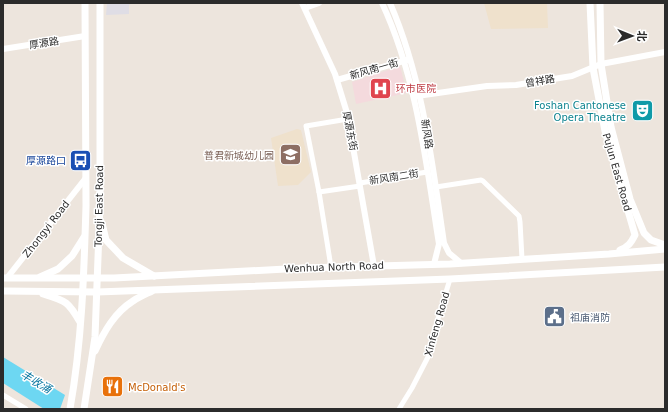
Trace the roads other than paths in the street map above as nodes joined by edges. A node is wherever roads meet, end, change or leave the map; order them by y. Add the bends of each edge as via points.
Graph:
1 (85, 3) edge
2 (100, 3) edge
3 (319, 3) edge
4 (382, 3) edge
5 (390, 3) edge
6 (590, 3) edge
7 (600, 3) edge
8 (304, 6) edge
9 (84, 36) junction
10 (3, 49) edge
11 (665, 52) edge
12 (410, 58) junction
13 (403, 61) junction
14 (601, 64) junction
15 (593, 68) junction
16 (337, 80) junction
17 (413, 96) junction
18 (420, 96) junction
19 (348, 119) junction
20 (427, 172) junction
21 (86, 179) junction
22 (360, 184) junction
23 (436, 187) junction
24 (319, 192) junction
25 (100, 216) junction
26 (644, 233) junction
27 (85, 235) junction
28 (635, 235) junction
29 (665, 245) edge
30 (665, 249) edge
31 (609, 254) junction
32 (522, 259) junction
33 (461, 263) junction
34 (434, 264) junction
35 (374, 266) junction
36 (331, 267) junction
37 (665, 267) edge
38 (154, 276) junction
39 (5, 278) edge
40 (35, 278) junction
41 (83, 278) junction
42 (97, 278) junction
43 (450, 279) junction
44 (156, 289) junction
45 (3, 291) edge
46 (35, 292) junction
47 (83, 292) junction
48 (97, 292) junction
49 (80, 322) junction
50 (92, 356) junction
51 (3, 395) edge
52 (70, 408) edge
53 (85, 408) edge
54 (26, 409) edge
55 (399, 409) edge

1 - 9 main road, Tongji East Road
2 - 25 main road, Tongji East Road
3 - 8 street
4 - 13 street, 新风路 via 392,23
5 - 12 street, 新风路
6 - 15 main road, Pujun East Road
7 - 14 main road, Pujun East Road
8 - 16 street, 厚源东街
9 - 10 street, 厚源路
9 - 21 main road, Tongji East Road
11 - 14 street, 曾祥路
12 - 13 street, 新风南一街
12 - 18 street, 新风路
13 - 16 street, 新风南一街
13 - 17 street, 新风路
14 - 15 street, 曾祥路
14 - 26 main road, Pujun East Road via 611,127 630,199
15 - 18 street, 曾祥路 via 572,76
15 - 28 main road, Pujun East Road via 605,131
16 - 19 street, 厚源东街
17 - 18 street, 曾祥路
17 - 20 street, 新风路
18 - 23 street, 新风路
19 - 22 street, 厚源东街
19 - 24 street via 306,126
20 - 22 street, 新风南二街
20 - 34 street, 新风路 via 439,244
21 - 27 main road, Tongji East Road
21 - 39 street, Zhongyi Road
22 - 24 street, 新风南二街
22 - 35 street, 厚源东街
23 - 32 street via 484,181 519,216
23 - 33 street, 新风路 via 444,243 449,253
24 - 36 street
25 - 38 main road via 106,240 123,258
25 - 42 main road, Tongji East Road
26 - 28 main road
26 - 29 main road via 651,240
27 - 40 main road via 72,256 58,269
27 - 41 main road, Tongji East Road
28 - 31 main road via 627,247
30 - 31 main road, Wenhua North Road
31 - 32 main road, Wenhua North Road
32 - 33 main road, Wenhua North Road
33 - 34 main road, Wenhua North Road
34 - 35 main road, Wenhua North Road
35 - 36 main road, Wenhua North Road
36 - 38 main road, Wenhua North Road
37 - 43 main road, Wenhua North Road
38 - 42 main road, Wenhua North Road
39 - 40 main road, Wenhua North Road
40 - 41 main road, Wenhua North Road
41 - 42 main road, Wenhua North Road
41 - 47 main road, Tongji East Road
42 - 48 main road, Tongji East Road
43 - 44 main road, Wenhua North Road
43 - 55 street, Xinfeng Road via 428,357
44 - 48 main road, Wenhua North Road
44 - 50 main road via 119,312
45 - 46 main road, Wenhua North Road
46 - 47 main road, Wenhua North Road
46 - 49 main road via 62,300 71,307
47 - 48 main road, Wenhua North Road
47 - 49 main road, Tongji East Road
48 - 50 main road, Tongji East Road
49 - 52 main road, Tongji East Road
50 - 53 main road, Tongji East Road
51 - 54 street

